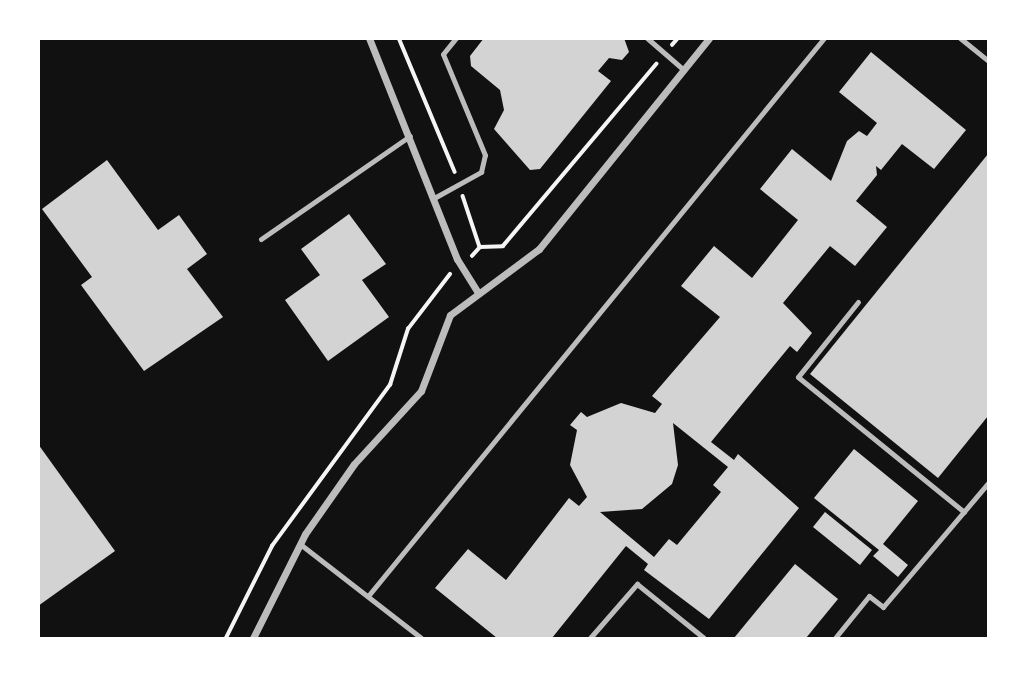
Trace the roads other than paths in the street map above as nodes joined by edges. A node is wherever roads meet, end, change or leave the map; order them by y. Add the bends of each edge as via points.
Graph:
1 (369, 38) edge
2 (456, 38) edge
3 (648, 38) edge
4 (709, 38) edge
5 (824, 38) edge
6 (960, 38) edge
7 (989, 61) edge
8 (684, 70) junction
9 (410, 136) junction
10 (434, 198) junction
11 (261, 239) dead end
12 (478, 292) junction
13 (858, 302) dead end
14 (989, 483) edge
15 (964, 512) junction
16 (300, 544) junction
17 (368, 596) junction
18 (253, 639) edge
19 (421, 639) edge
20 (590, 639) edge
21 (704, 639) edge
22 (835, 639) edge

1 - 9 street
2 - 10 lane via 443,54 485,155 481,172
3 - 8 lane
4 - 8 street
5 - 17 lane
6 - 7 lane
8 - 12 street via 539,249
9 - 10 street
9 - 11 lane
10 - 12 street via 462,267
12 - 16 street via 450,315 421,391 354,464
13 - 15 lane via 798,377
14 - 15 lane
15 - 22 lane via 883,607 869,596
16 - 17 lane
16 - 18 street
17 - 19 lane
20 - 21 lane via 637,584

